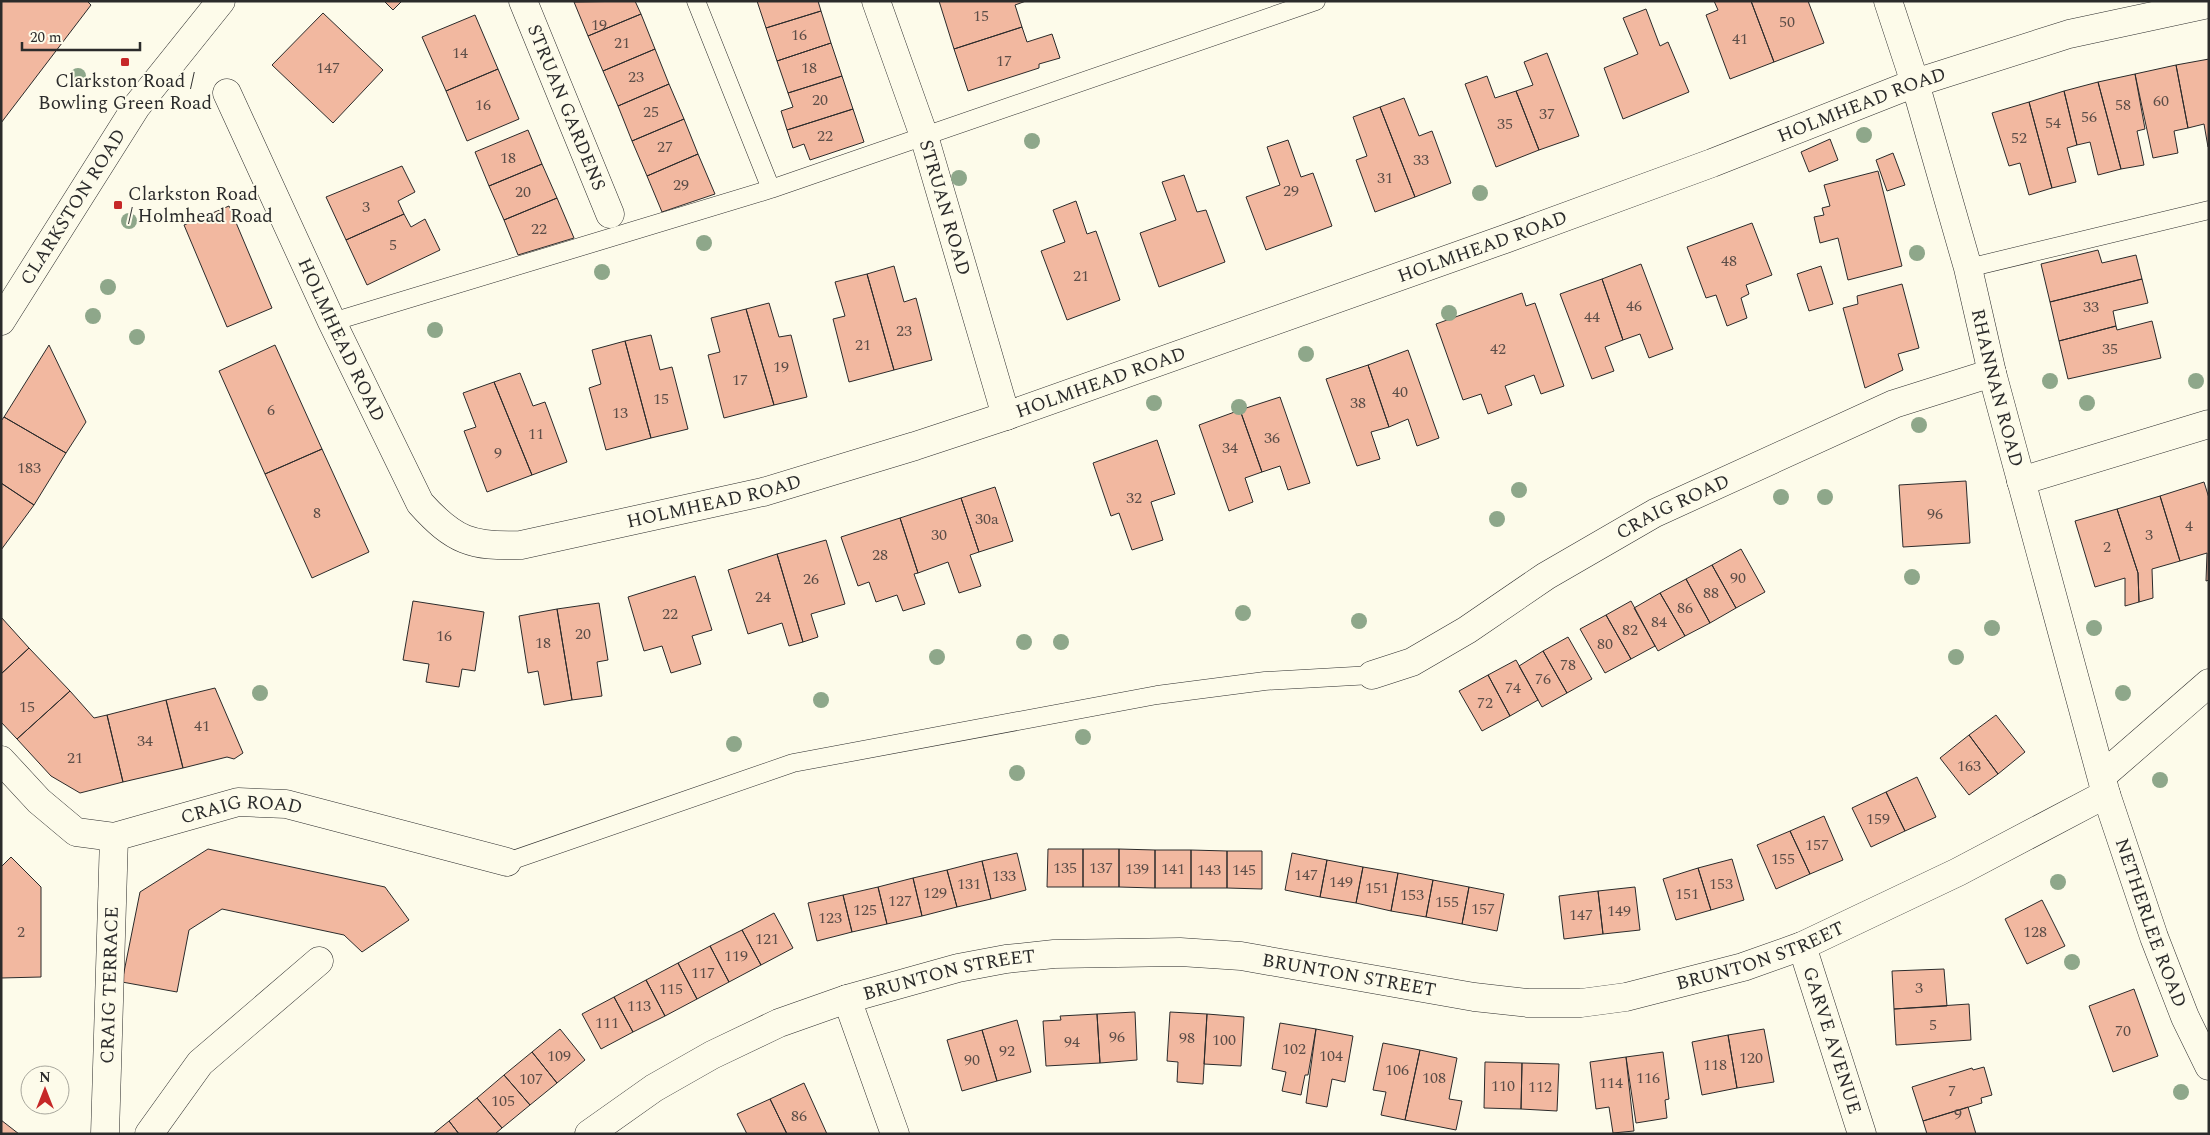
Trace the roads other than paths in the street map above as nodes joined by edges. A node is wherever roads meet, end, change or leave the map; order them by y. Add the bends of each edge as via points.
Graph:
1 (222, 1) edge
2 (523, 1) edge
3 (696, 1) edge
4 (876, 1) edge
5 (1316, 1) edge
6 (1888, 1) edge
7 (2198, 6) edge
8 (2153, 8) edge
9 (1915, 83) junction
10 (227, 93) dead end
11 (924, 136) junction
12 (771, 189) junction
13 (2209, 210) edge
14 (610, 214) dead end
15 (1968, 268) junction
16 (1, 321) edge
17 (332, 322) junction
18 (1992, 373) junction
19 (1006, 416) junction
20 (2209, 424) edge
21 (2021, 481) junction
22 (1372, 675) joint
23 (2209, 683) edge
24 (1, 760) edge
25 (2104, 785) junction
26 (114, 837) junction
27 (507, 862) joint
28 (1802, 946) junction
29 (319, 961) dead end
30 (847, 999) junction
31 (2209, 1066) edge
32 (105, 1134) edge
33 (149, 1134) edge
34 (588, 1134) edge
35 (895, 1134) edge
36 (1862, 1134) edge

1 - 16 street, CLARKSTON ROAD via 136,107
2 - 14 street, STRUAN GARDENS
3 - 12 lane
4 - 11 street, STRUAN ROAD
5 - 11 lane
6 - 9 street, RHANNAN ROAD
7 - 8 street, HOLMHEAD ROAD
8 - 9 street, HOLMHEAD ROAD
9 - 15 street, RHANNAN ROAD
9 - 19 street, HOLMHEAD ROAD via 1514,236
10 - 17 street, HOLMHEAD ROAD
11 - 12 lane
11 - 19 street, STRUAN ROAD
12 - 17 lane
13 - 15 lane
15 - 18 street, RHANNAN ROAD
17 - 19 street, HOLMHEAD ROAD via 420,504 438,523 462,539 488,546 530,543 762,492 830,474
18 - 21 street, RHANNAN ROAD
18 - 22 street, CRAIG ROAD via 1894,404 1655,513 1546,576 1467,630 1412,662
20 - 21 street
21 - 25 street, RHANNAN ROAD
22 - 27 lane via 1265,681 1157,695 793,763
23 - 25 street, BRUNTON STREET
24 - 26 street, CRAIG ROAD via 39,800 76,832
25 - 28 street, BRUNTON STREET via 1958,872
25 - 31 street, NETHERLEE ROAD via 2158,946 2185,1017
26 - 27 street, CRAIG ROAD via 238,802 286,804
26 - 32 street, CRAIG TERRACE
28 - 30 street, BRUNTON STREET via 1671,987 1581,1003 1528,1003 1474,997 1269,960 1180,952 1054,954 1006,959 958,968
28 - 36 street, GARVE AVENUE
29 - 33 street via 200,1063
30 - 34 street, BRUNTON STREET via 779,1023 712,1055 654,1088
30 - 35 street

